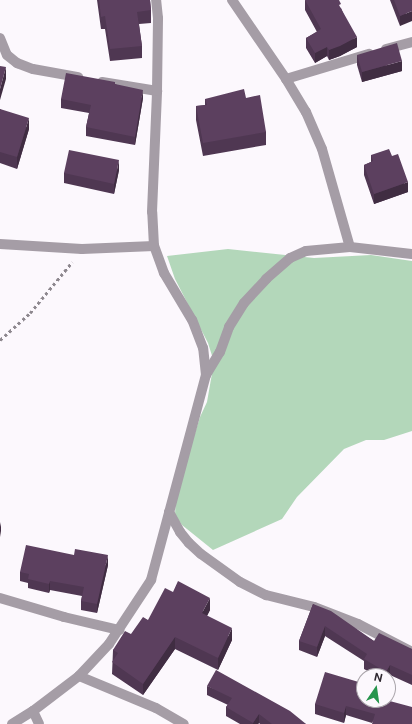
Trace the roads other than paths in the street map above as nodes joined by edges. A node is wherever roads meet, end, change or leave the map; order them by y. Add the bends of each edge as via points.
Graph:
1 (156, 0) edge
2 (232, 0) edge
3 (0, 38) edge
4 (412, 42) edge
5 (286, 79) junction
6 (157, 91) junction
7 (0, 244) edge
8 (154, 246) junction
9 (350, 247) junction
10 (412, 254) edge
11 (206, 375) junction
12 (168, 512) junction
13 (0, 598) edge
14 (119, 630) junction
15 (412, 652) edge
16 (79, 676) junction
17 (33, 710) junction
18 (12, 724) edge
19 (39, 724) edge
20 (184, 724) edge

1 - 6 street
2 - 5 street
3 - 6 street via 7,55 16,63 33,69
4 - 5 street
5 - 9 street via 306,112 322,149
6 - 8 street via 152,212
7 - 8 street via 82,249
8 - 11 street via 164,273 192,320 203,348
9 - 10 street
9 - 11 street via 306,251 290,258 266,279 244,303 229,327 220,352
11 - 12 street
12 - 14 street via 151,580
12 - 15 street via 189,543 240,582 266,595 314,607 358,624
13 - 14 street
14 - 16 street
16 - 17 street
16 - 20 street via 156,708
17 - 18 street
17 - 19 street

